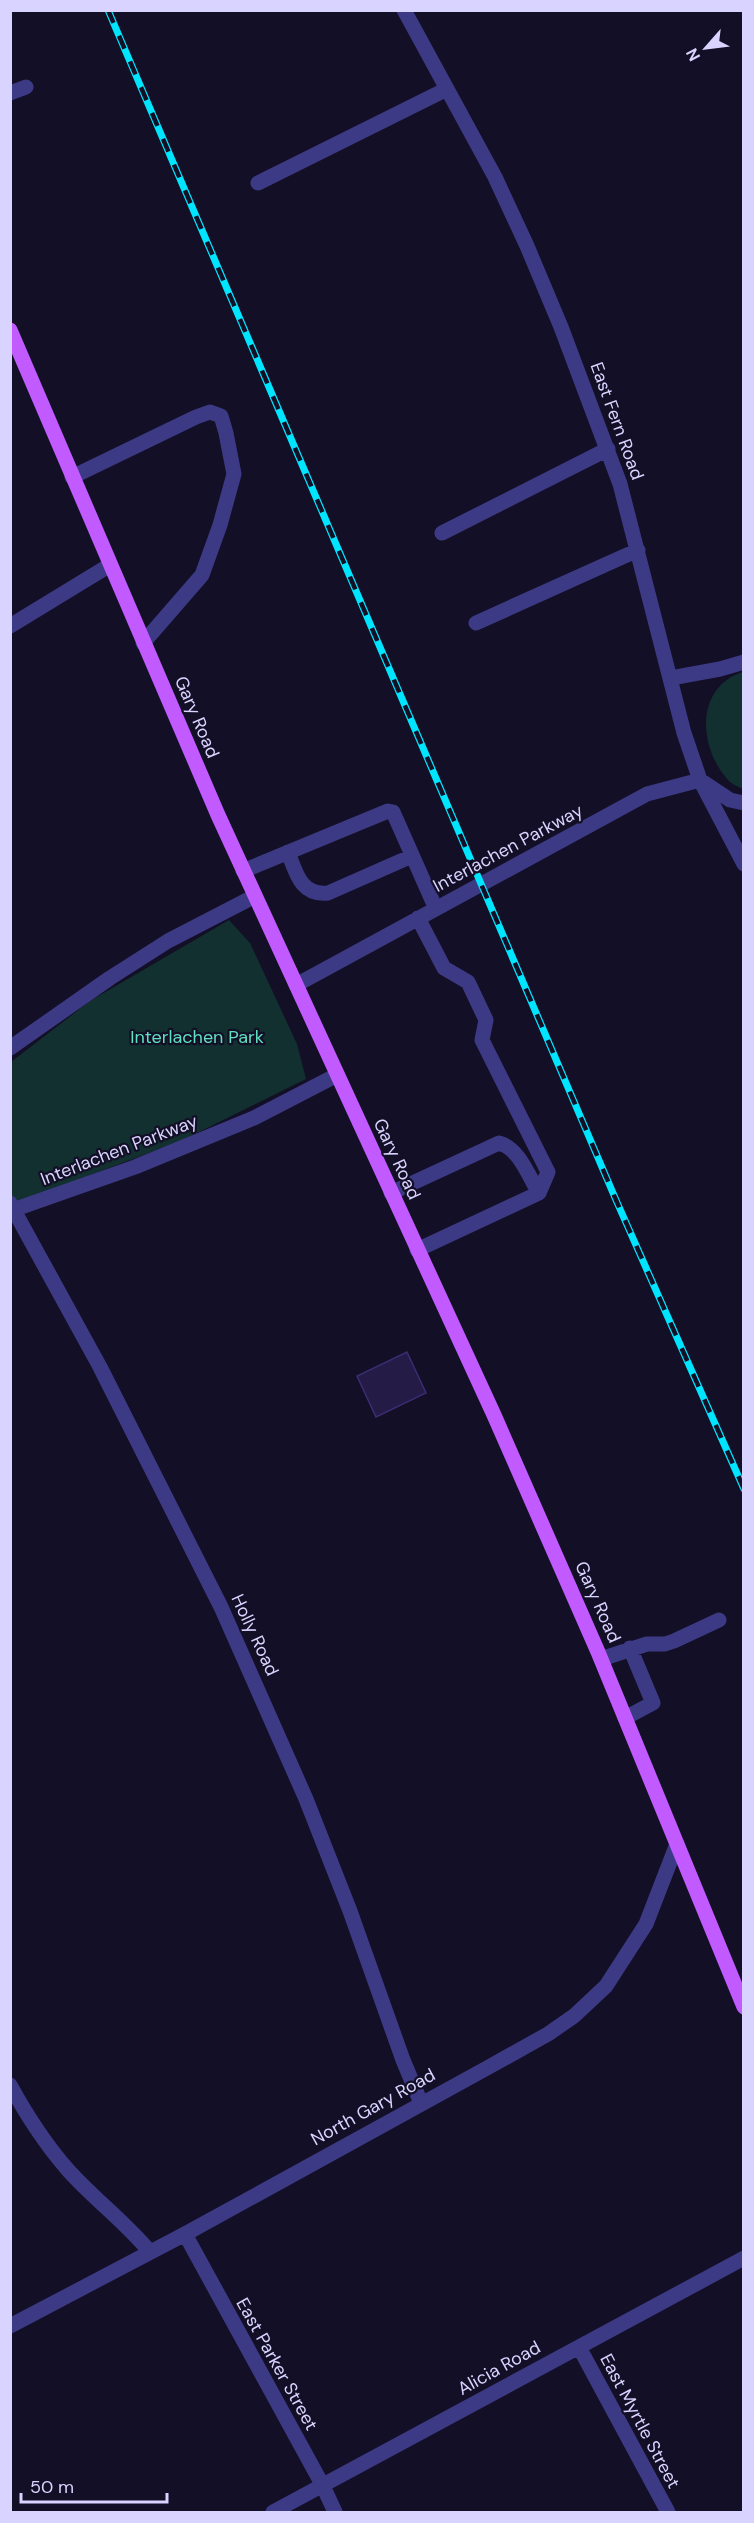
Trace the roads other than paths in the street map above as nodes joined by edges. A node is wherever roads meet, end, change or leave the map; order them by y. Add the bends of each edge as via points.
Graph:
1 (404, 10) edge
2 (26, 87) dead end
3 (447, 89) junction
4 (10, 93) edge
5 (258, 183) dead end
6 (10, 330) edge
7 (608, 450) junction
8 (72, 477) junction
9 (442, 532) dead end
10 (638, 550) junction
11 (110, 565) junction
12 (476, 623) dead end
13 (10, 626) edge
14 (143, 644) junction
15 (744, 662) edge
16 (671, 678) junction
17 (700, 780) junction
18 (744, 803) edge
19 (288, 852) junction
20 (412, 856) junction
21 (744, 864) edge
22 (243, 871) junction
23 (255, 896) junction
24 (436, 909) junction
25 (418, 918) junction
26 (296, 985) junction
27 (10, 1048) edge
28 (336, 1075) junction
29 (391, 1193) junction
30 (538, 1193) junction
31 (12, 1208) edge
32 (417, 1250) junction
33 (720, 1620) dead end
34 (630, 1648) junction
35 (601, 1659) junction
36 (625, 1718) junction
37 (677, 1844) junction
38 (744, 2007) edge
39 (10, 2085) edge
40 (421, 2103) junction
41 (185, 2234) junction
42 (150, 2252) junction
43 (744, 2258) edge
44 (10, 2326) edge
45 (579, 2347) junction
46 (323, 2486) junction
47 (273, 2512) edge
48 (334, 2512) edge
49 (668, 2512) edge

1 - 3 street, East Fern Road
2 - 4 street
3 - 5 street
3 - 7 street, East Fern Road via 527,246
6 - 8 main road, Gary Road
7 - 9 street
7 - 10 street, East Fern Road
8 - 11 main road, Gary Road
8 - 14 street via 196,417 210,412 220,416 234,474 220,525 202,575
10 - 12 street
10 - 16 street, East Fern Road
11 - 13 street
11 - 14 main road, Gary Road
14 - 22 main road, Gary Road
15 - 16 street
16 - 17 street, East Fern Road
17 - 18 street via 730,800
17 - 21 street, East Fern Road
17 - 24 street, Interlachen Parkway via 647,794
19 - 20 street via 303,887 320,894
19 - 20 street via 388,811 393,812
19 - 22 street
20 - 24 street
22 - 23 main road, Gary Road
23 - 26 main road, Gary Road
23 - 27 street via 168,941
24 - 25 street, Interlachen Parkway
25 - 26 street, Interlachen Parkway
25 - 30 street via 444,968 468,982 486,1020 482,1040 548,1172
26 - 28 main road, Gary Road
28 - 29 main road, Gary Road
28 - 31 street, Interlachen Parkway via 244,1122 135,1167
29 - 30 street via 499,1143 515,1153
29 - 32 main road, Gary Road
30 - 32 street
31 - 40 street, Holly Road via 163,1489 246,1661 350,1911
32 - 35 main road, Gary Road
33 - 34 street via 665,1644
34 - 35 street
34 - 36 street via 653,1703
35 - 36 main road, Gary Road
36 - 37 main road, Gary Road
37 - 38 main road, Gary Road
37 - 40 street, North Gary Road via 646,1924 606,1986 548,2034
39 - 42 street via 67,2169
40 - 41 street, North Gary Road
41 - 42 street, North Gary Road
41 - 46 street, East Parker Street
42 - 44 street, North Gary Road
43 - 45 street, Alicia Road
45 - 46 street, Alicia Road
45 - 49 street, East Myrtle Street
46 - 47 street, Alicia Road
46 - 48 street, East Parker Street

